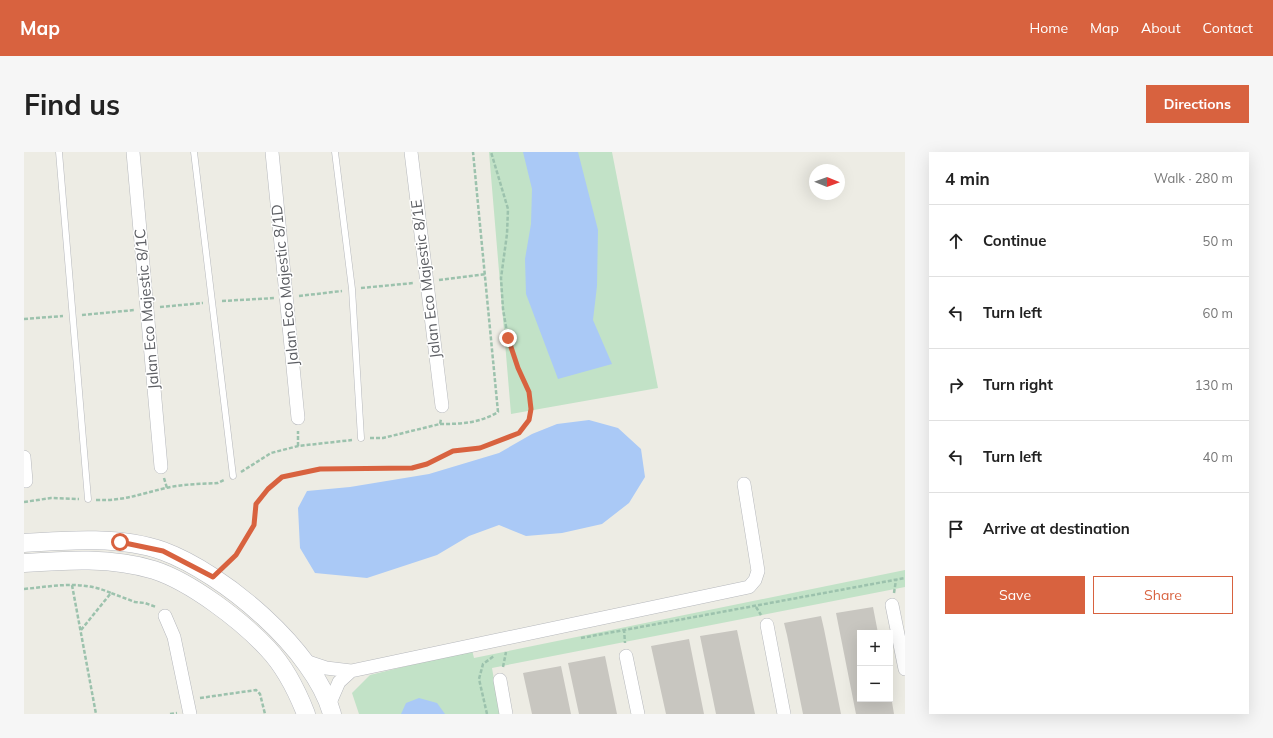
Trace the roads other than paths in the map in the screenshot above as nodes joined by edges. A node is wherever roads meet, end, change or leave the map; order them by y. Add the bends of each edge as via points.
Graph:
1 (59, 152) edge
2 (133, 152) edge
3 (194, 152) edge
4 (272, 152) edge
5 (335, 152) edge
6 (411, 152) edge
7 (442, 406) dead end
8 (298, 418) dead end
9 (361, 438) dead end
10 (24, 458) edge
11 (161, 467) dead end
12 (233, 476) dead end
13 (26, 481) dead end
14 (744, 484) dead end
15 (88, 499) dead end
16 (24, 543) edge
17 (24, 563) edge
18 (892, 605) dead end
19 (165, 616) road end
20 (767, 625) dead end
21 (626, 656) dead end
22 (305, 661) junction
23 (905, 669) edge
24 (351, 671) junction
25 (500, 680) dead end
26 (330, 709) edge
27 (190, 714) edge
28 (306, 714) edge
29 (506, 714) edge
30 (638, 714) edge
31 (784, 714) edge

1 - 15 lane
2 - 11 street, Jalan Eco Majestic 8/1C
3 - 12 lane
4 - 8 street, Jalan Eco Majestic 8/1D
5 - 9 lane via 352,290
6 - 7 street, Jalan Eco Majestic 8/1E
10 - 13 street
14 - 24 street via 758,571 749,587
16 - 22 street via 71,540 120,542 163,551 213,577 245,600
17 - 28 street via 72,559 120,564 154,570 196,590 233,617 268,649 295,687
18 - 23 street
19 - 27 street via 174,637
20 - 31 street
21 - 30 street
22 - 24 street via 326,668
22 - 26 street
24 - 26 street via 339,682
25 - 29 street

